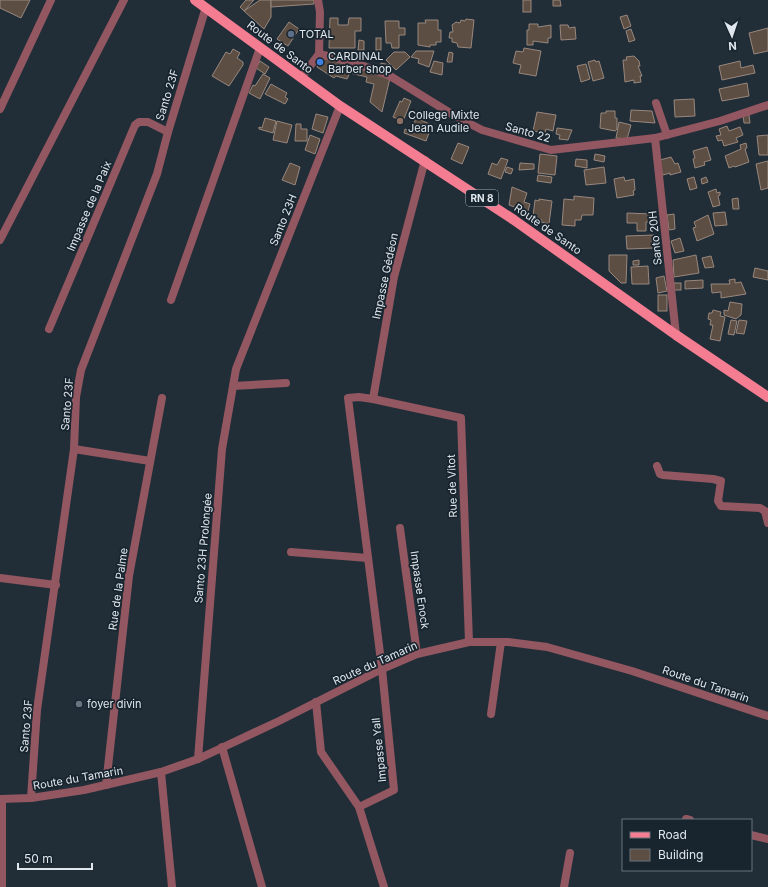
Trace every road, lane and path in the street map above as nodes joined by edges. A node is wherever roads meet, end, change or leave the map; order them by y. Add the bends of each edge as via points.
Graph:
1 (51, 0) edge
2 (124, 0) edge
3 (195, 0) edge
4 (318, 0) edge
5 (206, 7) junction
6 (260, 48) junction
7 (319, 54) junction
8 (301, 78) junction
9 (656, 103) dead end
10 (768, 105) edge
11 (340, 106) junction
12 (0, 109) edge
13 (168, 132) junction
14 (667, 135) junction
15 (656, 138) junction
16 (424, 160) junction
17 (0, 240) edge
18 (171, 300) dead end
19 (49, 328) dead end
20 (676, 335) junction
21 (246, 341) joint
22 (286, 383) dead end
23 (233, 386) junction
24 (768, 397) edge
25 (162, 398) dead end
26 (374, 399) junction
27 (74, 449) junction
28 (150, 461) junction
29 (657, 466) dead end
30 (768, 523) edge
31 (400, 528) dead end
32 (291, 552) dead end
33 (368, 558) junction
34 (0, 578) edge
35 (56, 584) junction
36 (469, 642) junction
37 (500, 642) junction
38 (417, 654) junction
39 (382, 669) junction
40 (316, 702) junction
41 (491, 714) dead end
42 (768, 716) edge
43 (222, 747) junction
44 (198, 759) junction
45 (161, 772) junction
46 (106, 785) junction
47 (31, 798) junction
48 (1, 800) edge
49 (359, 807) junction
50 (752, 835) edge
51 (768, 839) edge
52 (570, 853) dead end
53 (2, 887) edge
54 (172, 887) edge
55 (262, 887) edge
56 (384, 887) edge
57 (564, 887) edge

1 - 12 street
2 - 17 street
3 - 5 main road, Route de Santo / RN 8
4 - 7 street
5 - 6 main road, Route de Santo / RN 8
5 - 13 street, Santo 23F
6 - 8 main road, Route de Santo / RN 8
6 - 18 street
7 - 8 street
7 - 15 street, Santo 22 via 353,62 390,76 482,130 551,150
8 - 11 main road, Route de Santo / RN 8
9 - 14 street
10 - 14 street, Santo 22
11 - 16 main road, Route de Santo / RN 8
11 - 21 street, Santo 23H
13 - 19 street, Impasse de la Paix via 148,122 135,124
13 - 27 street, Santo 23F via 154,181 81,370 76,397
14 - 15 street, Santo 22
15 - 20 street, Santo 20H
16 - 20 main road, Route de Santo / RN 8 via 514,220
16 - 26 street, Impasse Gédéon via 394,277
20 - 24 main road, Route de Santo / RN 8
21 - 23 street, Santo 23H Prolongée
22 - 23 street
23 - 44 street, Santo 23H Prolongée via 222,449
25 - 28 street, Rue de la Palme
26 - 33 street via 348,398
26 - 36 street, Rue de Vitot via 461,418
27 - 28 street
27 - 35 street, Santo 23F
28 - 46 street, Rue de la Palme via 129,576
29 - 30 street via 663,475 721,481 718,501 721,506 760,508 765,511
31 - 38 street, Impasse Enock
32 - 33 street
33 - 39 street
34 - 35 street
35 - 47 street, Santo 23F via 37,710
36 - 37 street, Route du Tamarin
36 - 38 street, Route du Tamarin
37 - 41 street
37 - 42 street, Route du Tamarin via 555,649 632,671
38 - 39 street, Route du Tamarin
39 - 40 street, Route du Tamarin
39 - 49 street, Impasse Yall via 394,790
40 - 43 street, Route du Tamarin
40 - 49 street via 321,752
43 - 44 street, Route du Tamarin
43 - 55 street
44 - 45 street, Route du Tamarin
45 - 46 street, Route du Tamarin
45 - 54 street
46 - 47 street, Route du Tamarin
47 - 48 street, Route du Tamarin
48 - 53 street
49 - 56 street
50 - 51 street
52 - 57 street

